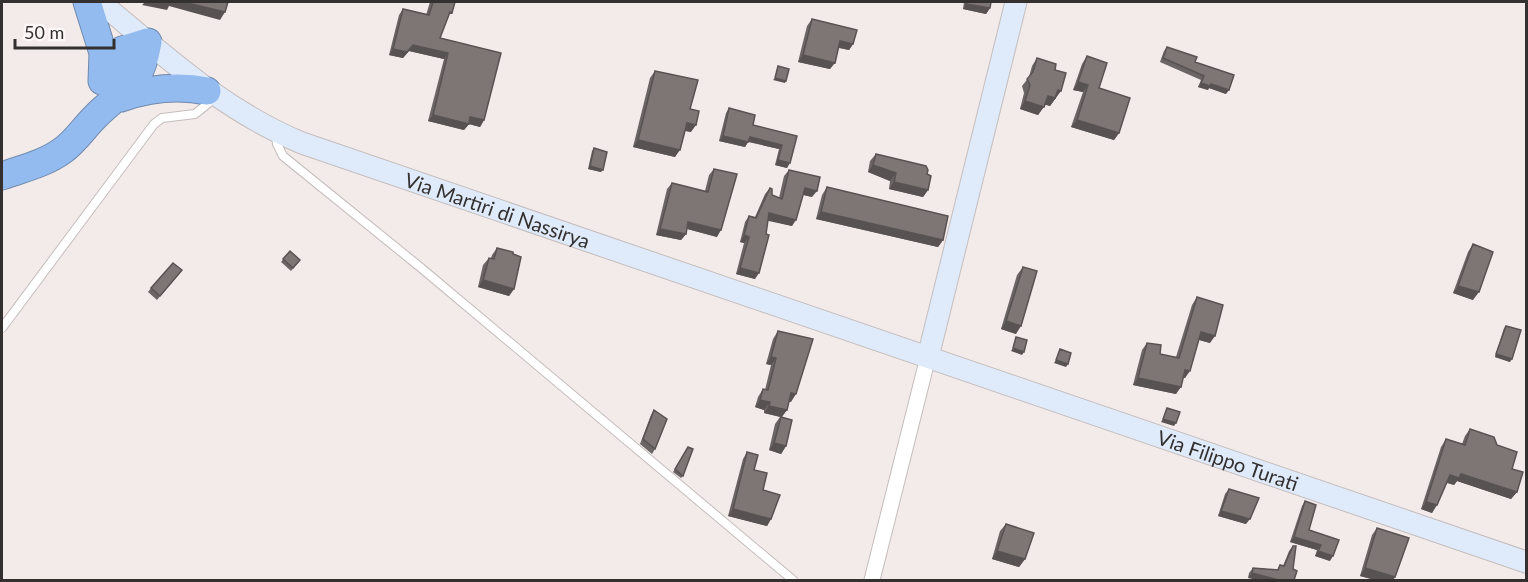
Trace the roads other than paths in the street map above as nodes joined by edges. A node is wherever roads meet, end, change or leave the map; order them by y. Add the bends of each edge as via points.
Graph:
1 (87, 2) edge
2 (100, 2) edge
3 (1016, 2) edge
4 (148, 42) junction
5 (112, 88) junction
6 (212, 94) junction
7 (276, 132) junction
8 (14, 166) edge
9 (2, 176) edge
10 (2, 328) edge
11 (928, 357) junction
12 (1527, 562) edge
13 (793, 580) edge
14 (872, 580) edge

1 - 5 highway
2 - 4 street, Via Martiri di Nassirya
3 - 11 street
4 - 5 highway via 144,67
4 - 6 street, Via Martiri di Nassirya
5 - 6 highway via 174,87
5 - 8 highway via 94,117 62,152
6 - 7 street, Via Martiri di Nassirya
6 - 10 lane via 195,114 162,118 154,124
7 - 11 street, Via Martiri di Nassirya
7 - 13 lane via 283,156
8 - 9 highway
11 - 12 street, Via Filippo Turati
11 - 14 street

